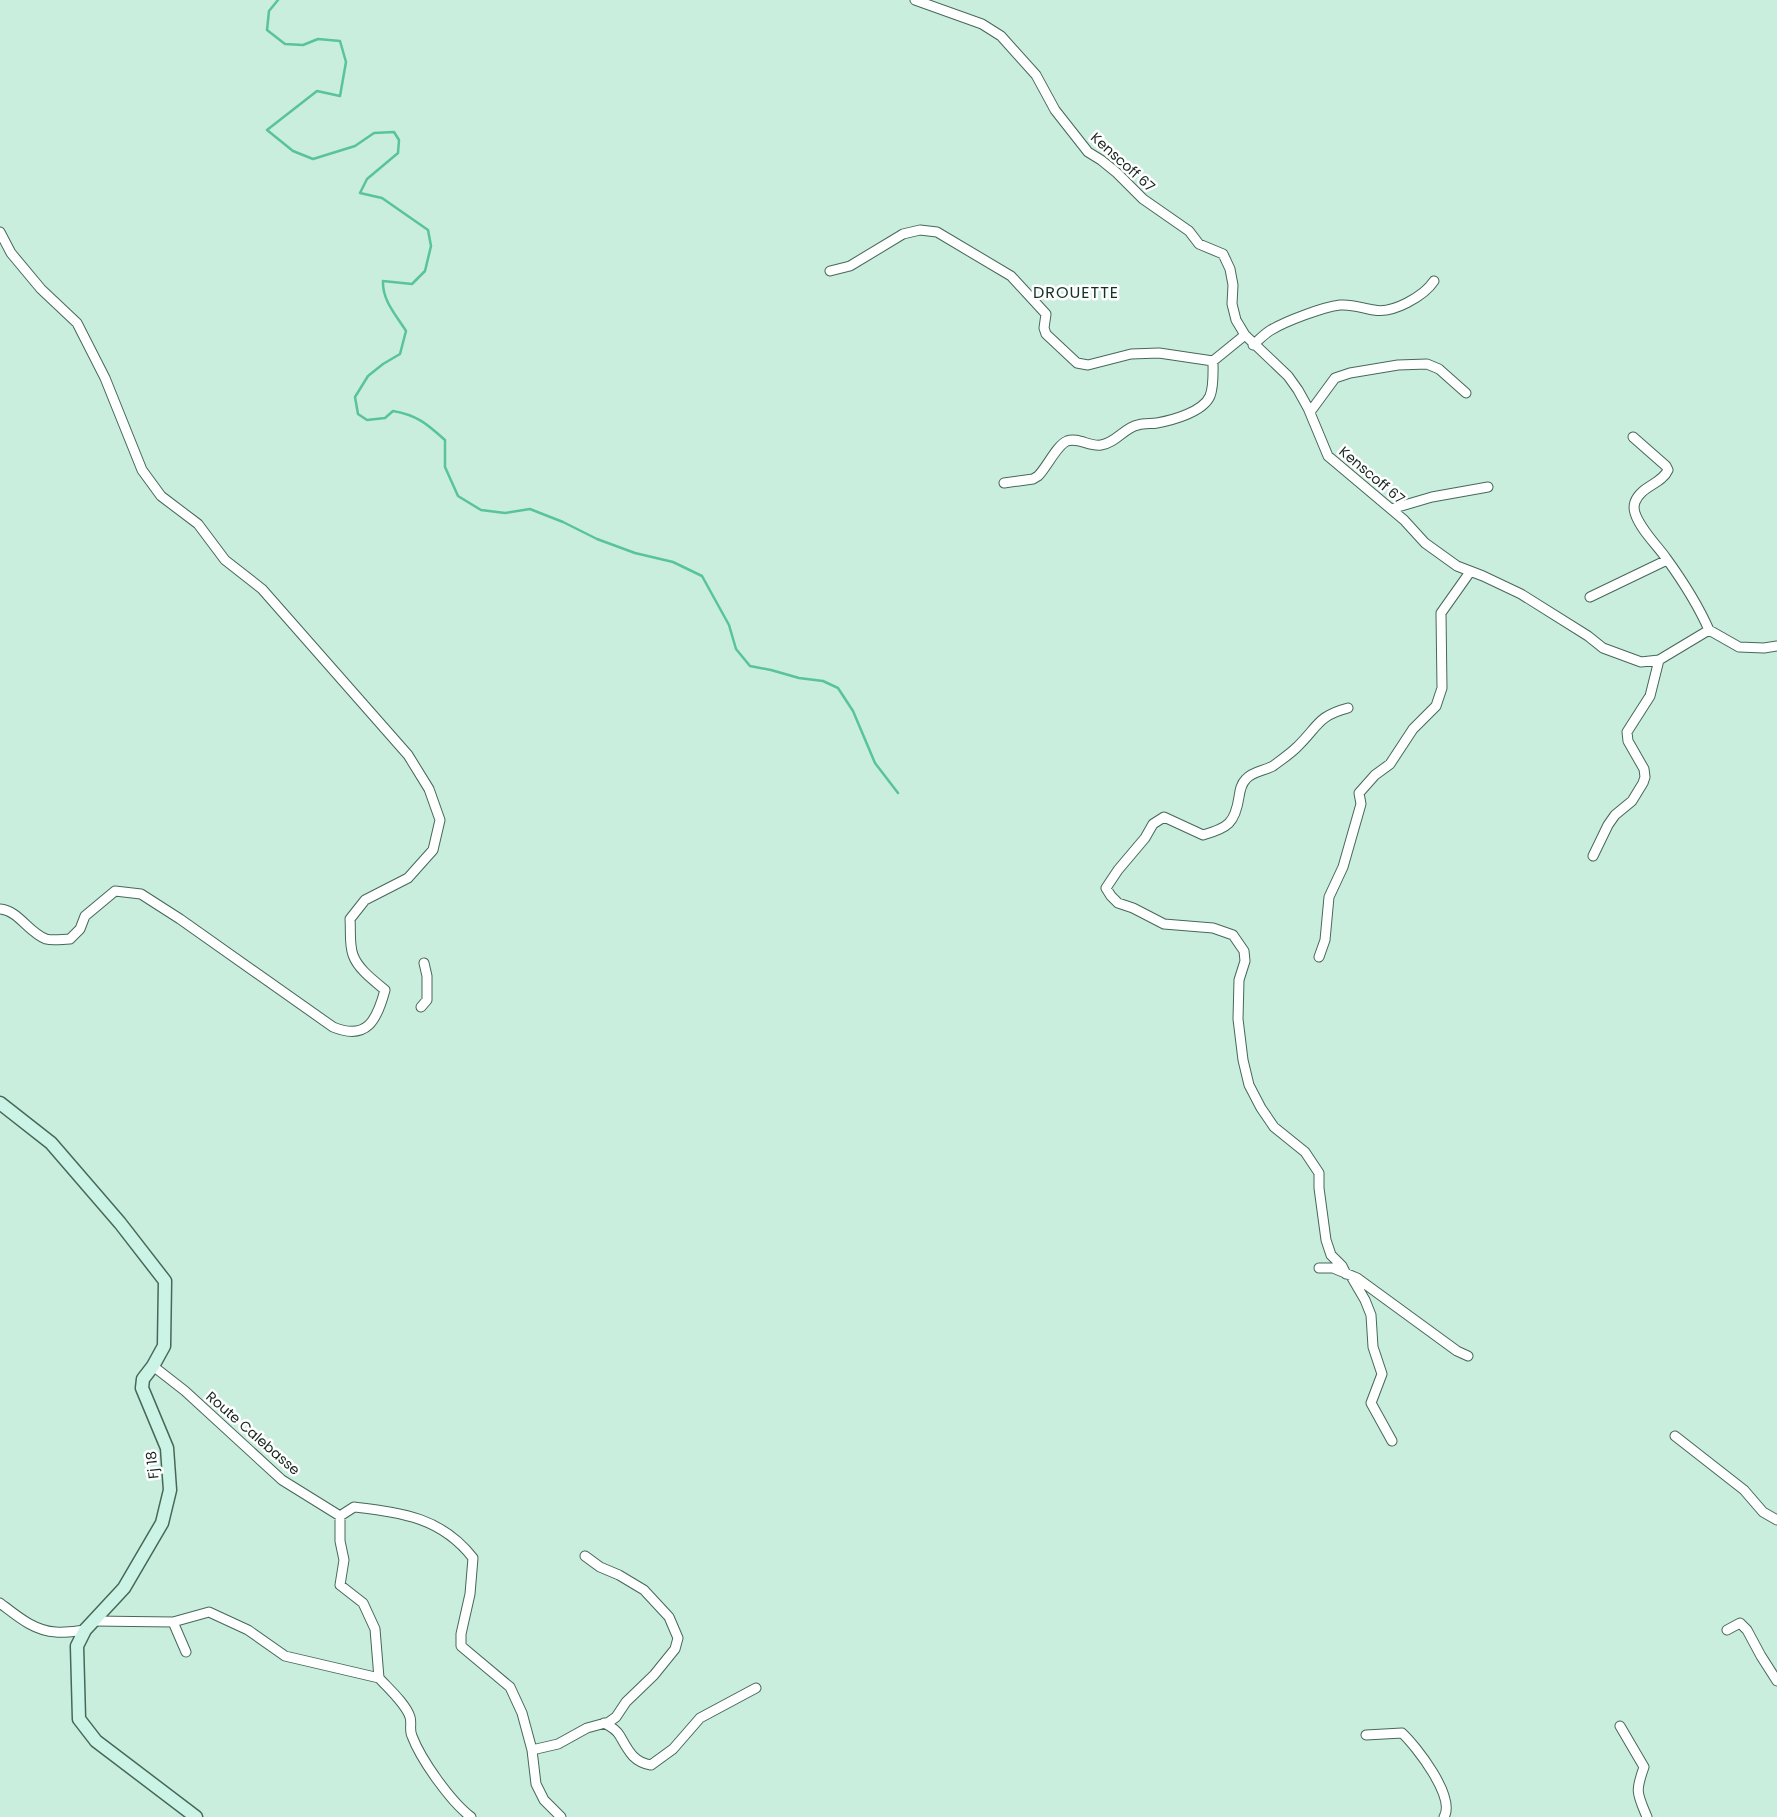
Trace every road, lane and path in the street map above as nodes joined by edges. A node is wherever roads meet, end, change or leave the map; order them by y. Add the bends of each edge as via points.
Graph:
1 (915, 0) edge
2 (0, 232) edge
3 (830, 271) dead end
4 (1434, 281) dead end
5 (1245, 336) junction
6 (1253, 345) junction
7 (1213, 361) junction
8 (1466, 393) dead end
9 (1310, 412) junction
10 (1633, 437) dead end
11 (1004, 483) dead end
12 (1488, 487) dead end
13 (1391, 509) junction
14 (1667, 560) junction
15 (1470, 572) junction
16 (1590, 597) dead end
17 (1709, 630) junction
18 (1777, 646) edge
19 (1659, 660) junction
20 (1348, 708) dead end
21 (1593, 856) dead end
22 (0, 909) edge
23 (1319, 957) dead end
24 (424, 963) dead end
25 (421, 1006) dead end
26 (0, 1103) edge
27 (1319, 1268) dead end
28 (1349, 1274) junction
29 (1468, 1356) dead end
30 (153, 1366) junction
31 (1675, 1436) dead end
32 (1392, 1441) dead end
33 (340, 1516) junction
34 (1777, 1520) edge
35 (584, 1556) dead end
36 (0, 1603) edge
37 (172, 1622) junction
38 (89, 1625) junction
39 (1727, 1630) dead end
40 (186, 1652) dead end
41 (379, 1678) junction
42 (1777, 1681) edge
43 (756, 1688) dead end
44 (604, 1723) junction
45 (1620, 1726) dead end
46 (1366, 1735) dead end
47 (532, 1750) junction
48 (196, 1817) edge
49 (471, 1817) edge
50 (561, 1817) edge
51 (1444, 1817) edge
52 (1647, 1817) edge

1 - 5 street, Kenscoff 67 via 982,24 1001,36 1036,75 1056,110 1088,152 1102,160 1143,199 1189,231 1199,244 1223,254 1233,285 1232,304 1236,320
2 - 22 street via 11,253 41,289 77,323 105,378 142,470 161,496 198,524 225,560 262,589 408,754 429,788 440,820 433,850 408,878 365,900 350,919 352,953 356,962 384,990 374,1019 358,1032 333,1028 180,918 141,894 115,891 86,916 80,929 70,938 48,940 32,931 8,909
3 - 7 street via 850,266 903,234 920,230 936,232 1011,276 1046,314 1046,334 1077,363 1088,365 1131,354 1159,353
4 - 6 street via 1412,301 1396,307 1379,311 1338,305 1270,330
5 - 6 street, Kenscoff 67
5 - 7 street
6 - 9 street, Kenscoff 67 via 1288,376
7 - 11 street via 1210,396 1200,408 1158,423 1137,425 1104,445 1068,441 1060,445 1038,476
8 - 9 street via 1440,368 1427,364 1398,365 1335,378
9 - 13 street, Kenscoff 67 via 1328,456
10 - 14 street via 1668,470 1645,489 1635,503 1635,513 1641,525
12 - 13 street via 1432,497
13 - 15 street, Kenscoff 67 via 1425,543
14 - 16 street
14 - 17 street via 1700,610
15 - 19 street, Kenscoff 67 via 1522,594 1603,648 1641,662
15 - 23 street via 1441,613 1442,688 1436,706 1413,729 1390,764 1359,793 1361,804 1345,860 1329,897 1325,940
17 - 18 street via 1739,647
17 - 19 street
19 - 21 street via 1650,696 1627,732 1628,741 1644,769 1643,783 1632,801 1611,820
20 - 28 street via 1325,716 1291,752 1247,778 1241,788 1237,810 1228,825 1203,835 1164,817 1153,824 1106,888 1118,903 1164,924 1213,928 1233,935 1244,951 1238,1019 1249,1085 1274,1127 1305,1152 1319,1173 1326,1240 1331,1255
24 - 25 street via 427,1000
26 - 30 street, Fj 18 via 51,1143 120,1222 165,1281 164,1346
27 - 28 street via 1333,1268
28 - 29 street
28 - 32 street via 1366,1300 1371,1315 1373,1347 1382,1374 1371,1403
30 - 33 street, Route Calebasse via 282,1480
30 - 38 street, Fj 18 via 143,1379 142,1388 167,1448 170,1490 162,1523 124,1588
31 - 34 street via 1744,1490 1763,1512
33 - 41 street via 344,1560 340,1585 364,1603 375,1629
33 - 47 street via 354,1507 398,1512 447,1531 473,1558 461,1646 510,1687 522,1713
35 - 44 street via 644,1590 669,1617 678,1638 675,1649 654,1675 626,1702 616,1717
36 - 38 street via 36,1628 56,1632
37 - 38 street
37 - 40 street
37 - 41 street via 210,1612 248,1630 284,1656
38 - 48 street, Fj 18 via 77,1646 79,1719 96,1741
39 - 42 street via 1740,1623 1747,1630
41 - 49 street via 410,1717 411,1734 424,1759 460,1809
43 - 44 street via 700,1718 673,1749 651,1765 632,1756 619,1734
44 - 47 street via 587,1728 558,1744
45 - 52 street via 1644,1767 1637,1785
46 - 51 street via 1402,1733 1413,1743 1437,1779 1445,1801
47 - 50 street via 536,1784 544,1800

